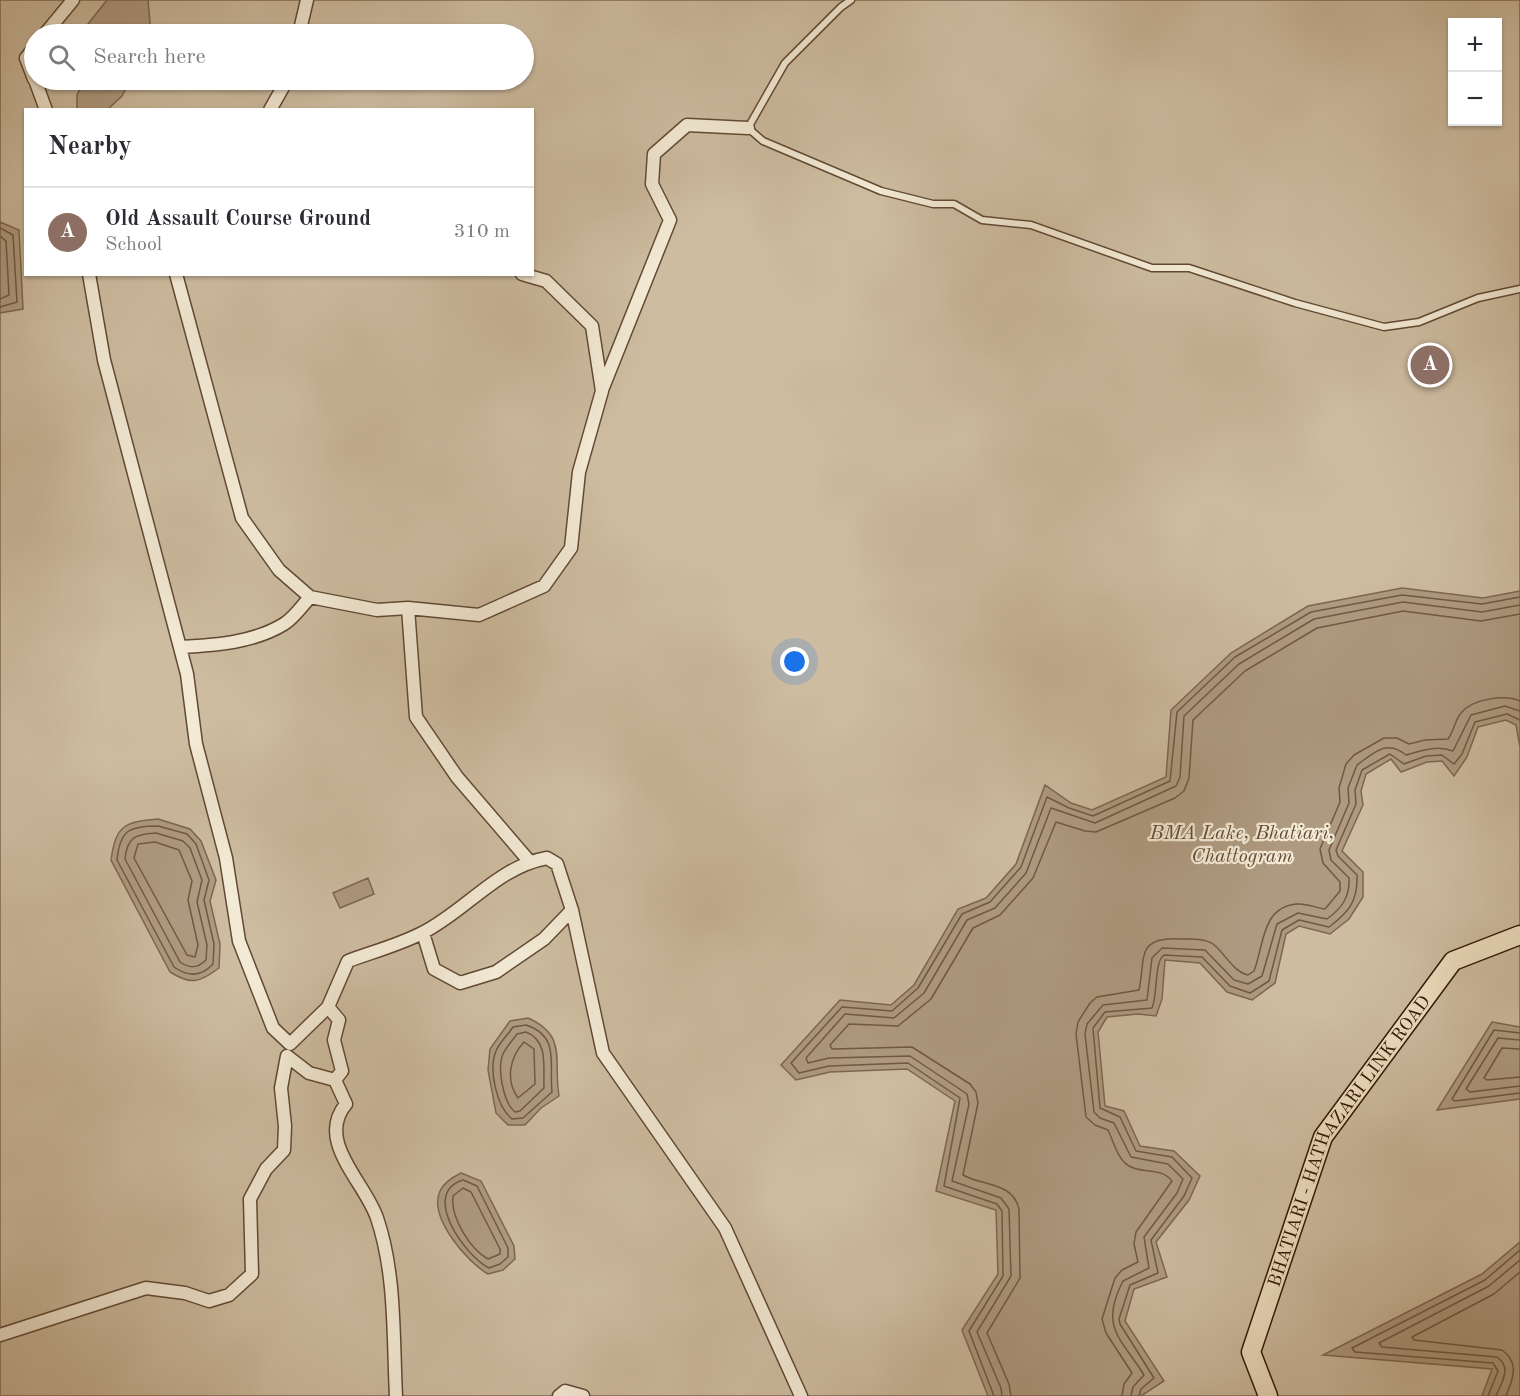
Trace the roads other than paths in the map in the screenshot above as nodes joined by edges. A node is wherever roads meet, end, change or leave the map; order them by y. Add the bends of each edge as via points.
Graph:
1 (73, 0) edge
2 (307, 0) edge
3 (851, 0) edge
4 (53, 24) edge
5 (301, 24) edge
6 (38, 90) edge
7 (281, 90) edge
8 (45, 108) edge
9 (271, 108) edge
10 (748, 128) junction
11 (89, 276) edge
12 (177, 276) edge
13 (529, 276) edge
14 (1520, 289) edge
15 (602, 391) junction
16 (310, 597) junction
17 (408, 608) junction
18 (180, 647) junction
19 (529, 861) junction
20 (572, 910) junction
21 (423, 933) junction
22 (1520, 935) edge
23 (328, 1006) junction
24 (288, 1050) junction
25 (335, 1080) junction
26 (0, 1335) edge
27 (396, 1396) edge
28 (559, 1396) edge
29 (583, 1396) edge
30 (801, 1396) edge
31 (1268, 1396) edge

1 - 4 street
2 - 5 street
3 - 10 lane via 785,63
6 - 8 street
7 - 9 street
10 - 14 lane via 763,141 882,190 933,204 954,204 982,220 1031,225 1152,268 1189,268 1294,303 1384,327 1419,322 1478,298
10 - 15 street via 687,125 654,154 652,184 670,220
11 - 18 street via 104,360
12 - 16 street via 242,518 279,570
13 - 15 street via 546,281 592,326
15 - 17 street via 579,472 571,548 543,586 479,615
16 - 17 street via 377,610
16 - 18 street via 285,623 255,637 218,645
17 - 19 street via 416,717 457,777
18 - 24 street via 196,744 226,858 238,941 273,1028
19 - 20 street via 547,858 557,864
19 - 21 street via 485,887
20 - 21 street via 544,939 496,972 460,983 434,969
20 - 30 street via 603,1053 725,1228
21 - 23 street via 348,961
22 - 31 main road, BHATIARI - HATHAZARI LINK ROAD via 1453,961 1323,1137 1251,1352
23 - 24 street
23 - 25 street via 339,1020 334,1040 342,1071
24 - 25 street via 309,1073
24 - 26 street via 281,1088 285,1150 266,1169 250,1199 252,1274 229,1295 209,1301 146,1288
25 - 27 street via 346,1104 338,1114 334,1130 351,1173 377,1217 389,1274
28 - 29 street via 565,1391

